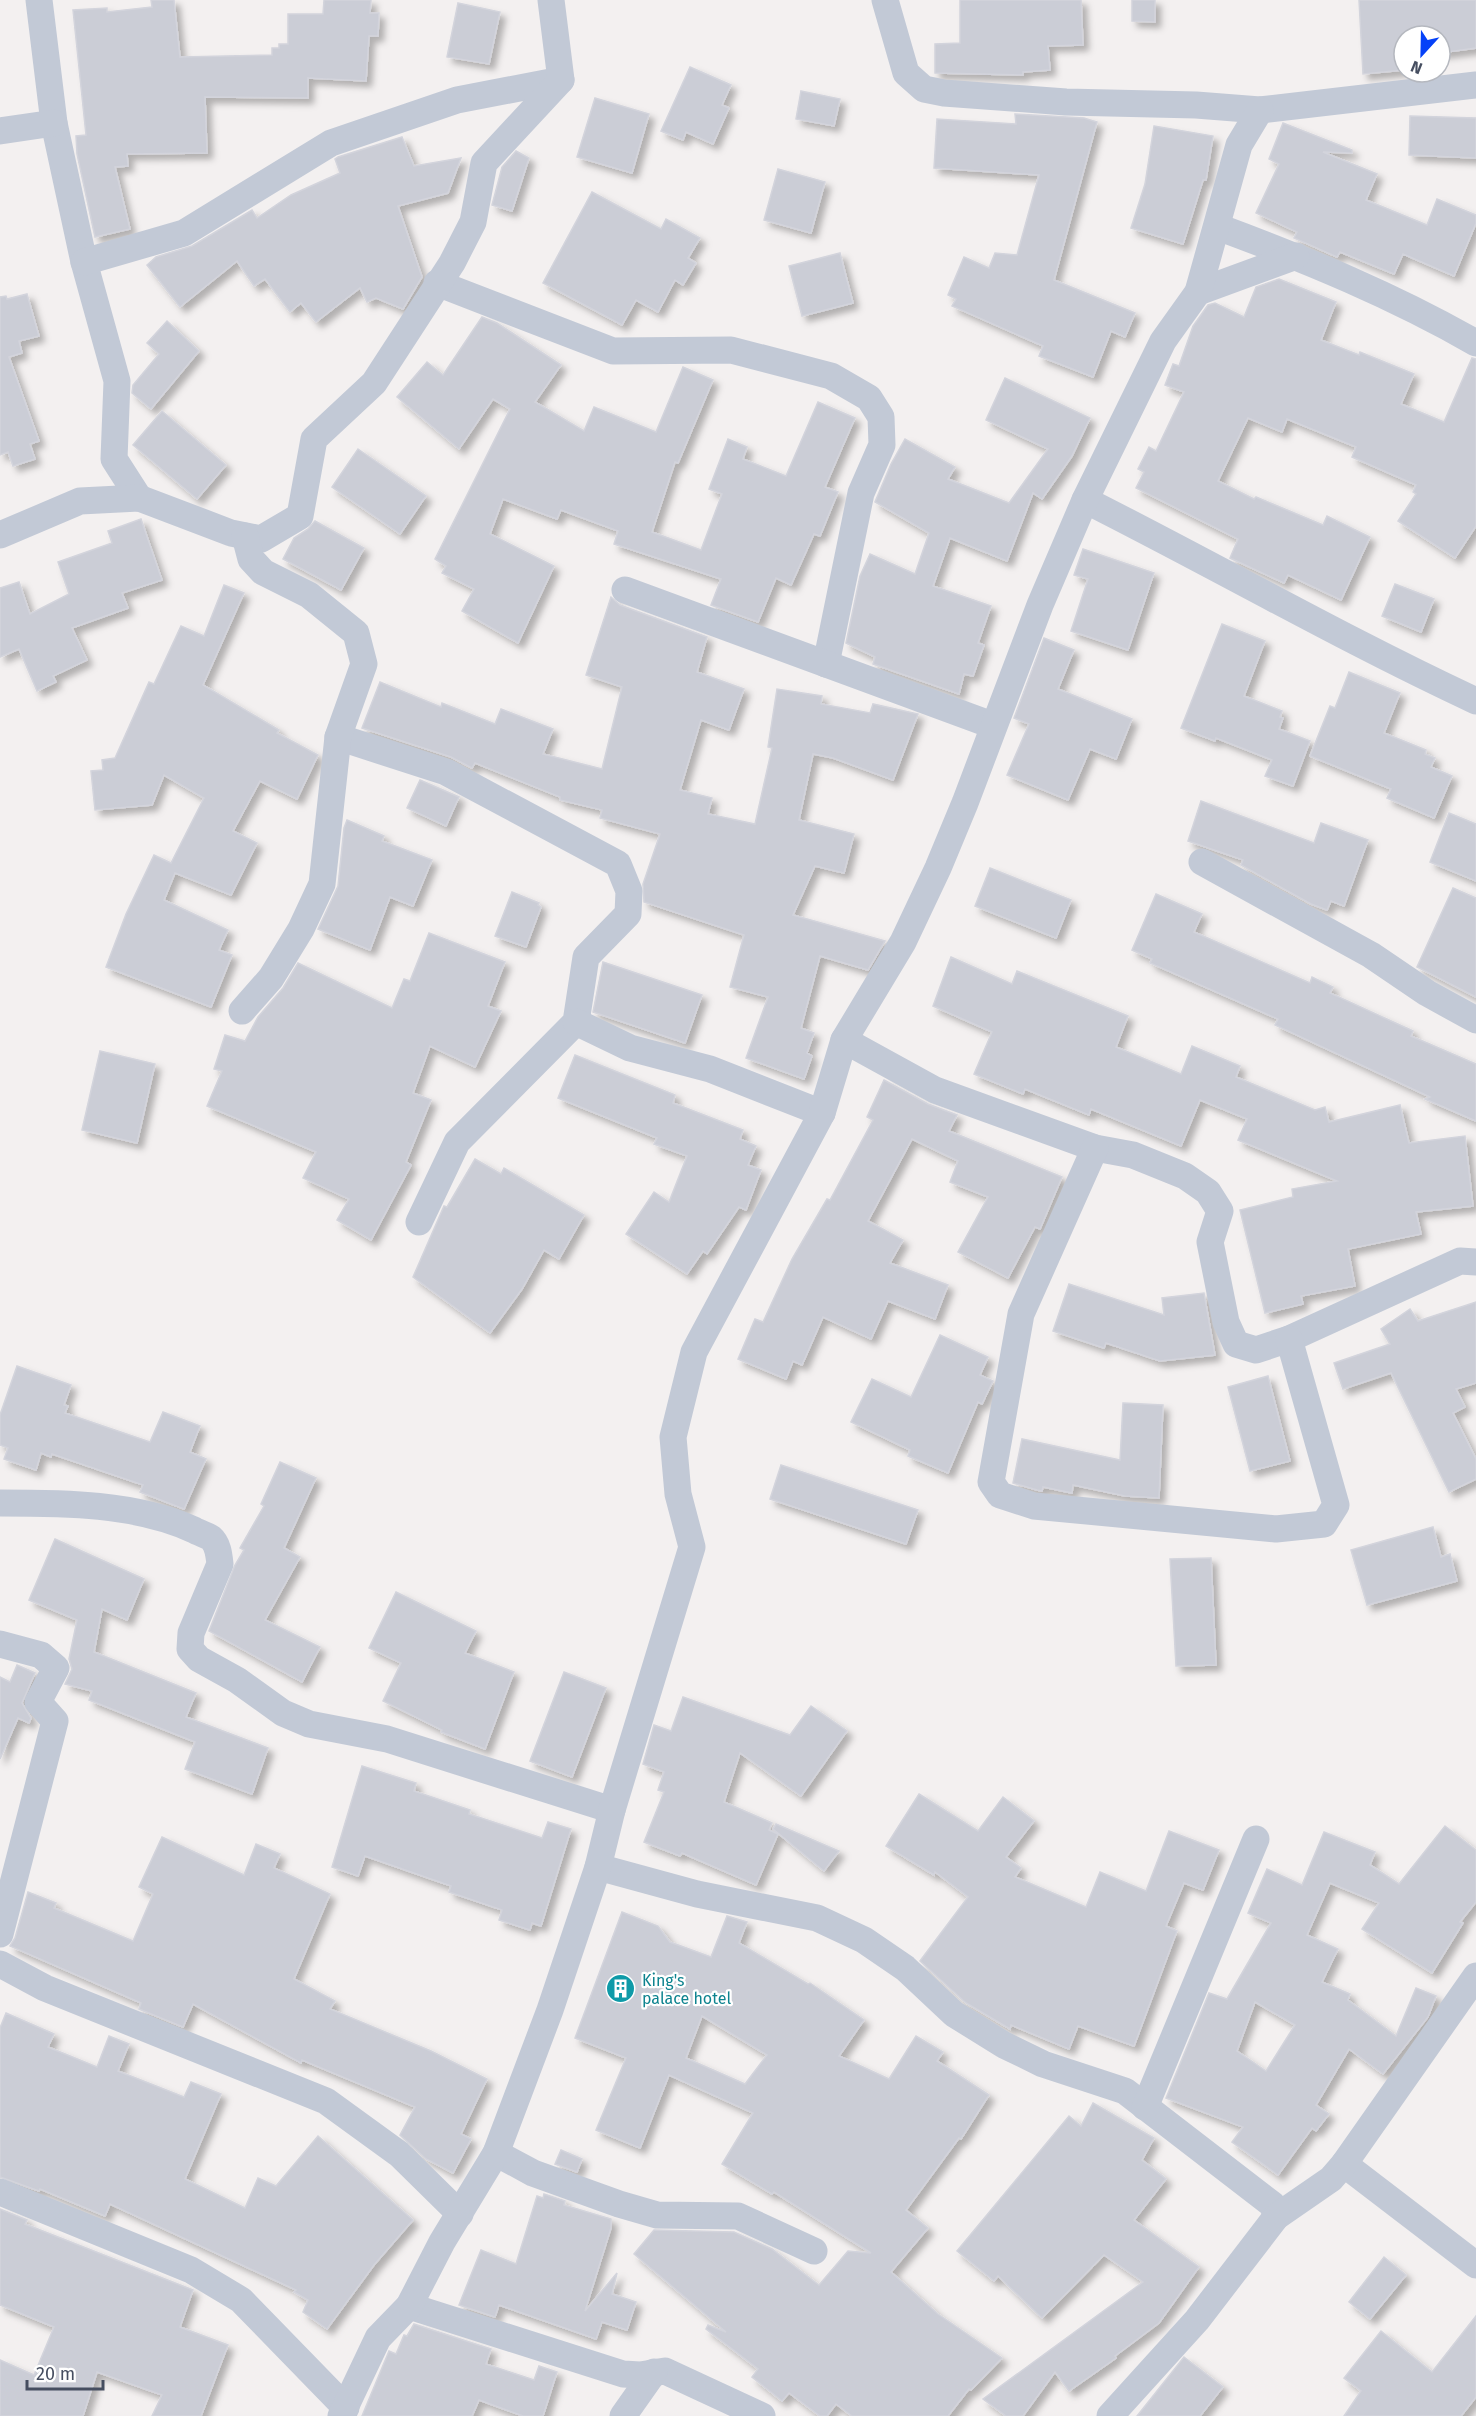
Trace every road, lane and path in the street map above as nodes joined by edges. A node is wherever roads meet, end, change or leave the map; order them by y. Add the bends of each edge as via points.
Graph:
1 (39, 0) edge
2 (551, 0) edge
3 (885, 0) edge
4 (561, 80) junction
5 (1476, 85) edge
6 (1222, 109) junction
7 (1260, 110) junction
8 (54, 123) junction
9 (0, 131) edge
10 (1239, 145) junction
11 (1218, 227) junction
12 (1296, 256) junction
13 (84, 262) junction
14 (437, 283) junction
15 (1198, 292) junction
16 (1476, 343) edge
17 (139, 498) junction
18 (1085, 500) junction
19 (0, 535) edge
20 (245, 536) junction
21 (625, 590) dead end
22 (826, 664) junction
23 (1476, 701) edge
24 (992, 725) junction
25 (338, 737) junction
26 (1202, 862) dead end
27 (242, 1011) dead end
28 (1476, 1020) edge
29 (576, 1022) junction
30 (844, 1040) junction
31 (822, 1113) junction
32 (1095, 1148) junction
33 (419, 1222) dead end
34 (1476, 1262) edge
35 (1289, 1339) junction
36 (0, 1503) edge
37 (0, 1644) edge
38 (612, 1810) junction
39 (1256, 1839) dead end
40 (598, 1867) junction
41 (0, 1934) edge
42 (0, 1964) edge
43 (1476, 1976) edge
44 (1144, 2107) junction
45 (496, 2153) junction
46 (1344, 2164) junction
47 (0, 2192) edge
48 (460, 2214) junction
49 (1276, 2217) junction
50 (814, 2251) dead end
51 (1476, 2265) edge
52 (408, 2306) junction
53 (654, 2372) junction
54 (343, 2412) edge
55 (622, 2416) edge
56 (762, 2416) edge
57 (1110, 2416) edge

1 - 8 street
2 - 4 street
3 - 6 street via 906,73 924,89 1066,102
4 - 13 street via 457,100 331,143 184,233
4 - 14 street via 484,163 473,222
5 - 7 street
6 - 7 street
6 - 10 street
7 - 10 street
8 - 9 street
8 - 13 street
10 - 11 street
11 - 12 street
11 - 15 street
12 - 15 street
12 - 16 street via 1415,308
13 - 17 street via 117,381 114,459
14 - 20 street via 374,382 314,439 300,516 261,539
14 - 22 street via 613,351 731,350 831,376 869,398 881,417 882,445 861,494
15 - 18 street via 1163,341
17 - 19 street via 80,501
17 - 20 street
18 - 23 street via 1405,668
18 - 24 street
20 - 25 street via 251,560 263,573 309,595 356,633 364,664
21 - 22 street
22 - 24 street
24 - 30 street via 938,868 903,942
25 - 27 street via 322,884 301,929 270,978
25 - 29 street via 446,772 618,864 628,891 628,914 586,957
26 - 28 street via 1371,955
29 - 31 street via 630,1048 710,1069
29 - 33 street via 457,1142
30 - 31 street
30 - 32 street via 934,1090
31 - 38 street via 694,1352 673,1437 678,1494 692,1547
32 - 35 street via 1132,1155 1185,1176 1208,1192 1220,1211 1210,1242 1226,1322 1236,1344 1256,1350
32 - 35 street via 1021,1314 991,1482 1000,1496 1034,1506 1276,1529 1324,1524 1336,1505
34 - 35 street via 1460,1261
36 - 38 street via 48,1503 134,1512 183,1525 211,1538 220,1564 191,1633 190,1649 199,1659 283,1713 309,1724 387,1739
37 - 41 street via 41,1655 56,1668 38,1702 55,1721
38 - 40 street
39 - 44 street
40 - 44 street via 697,1894 817,1918 864,1940 905,1968 954,2014 1004,2045 1043,2064 1125,2091
40 - 45 street
42 - 48 street via 45,1988 326,2101 399,2154
43 - 46 street
44 - 49 street via 1273,2205
45 - 48 street
45 - 50 street via 533,2173 620,2204 657,2214 738,2216
46 - 49 street via 1331,2179
46 - 51 street
47 - 54 street via 191,2270 241,2300
48 - 52 street
49 - 57 street via 1197,2320
52 - 53 street via 623,2374
52 - 54 street via 378,2338
53 - 55 street
53 - 56 street via 676,2375

